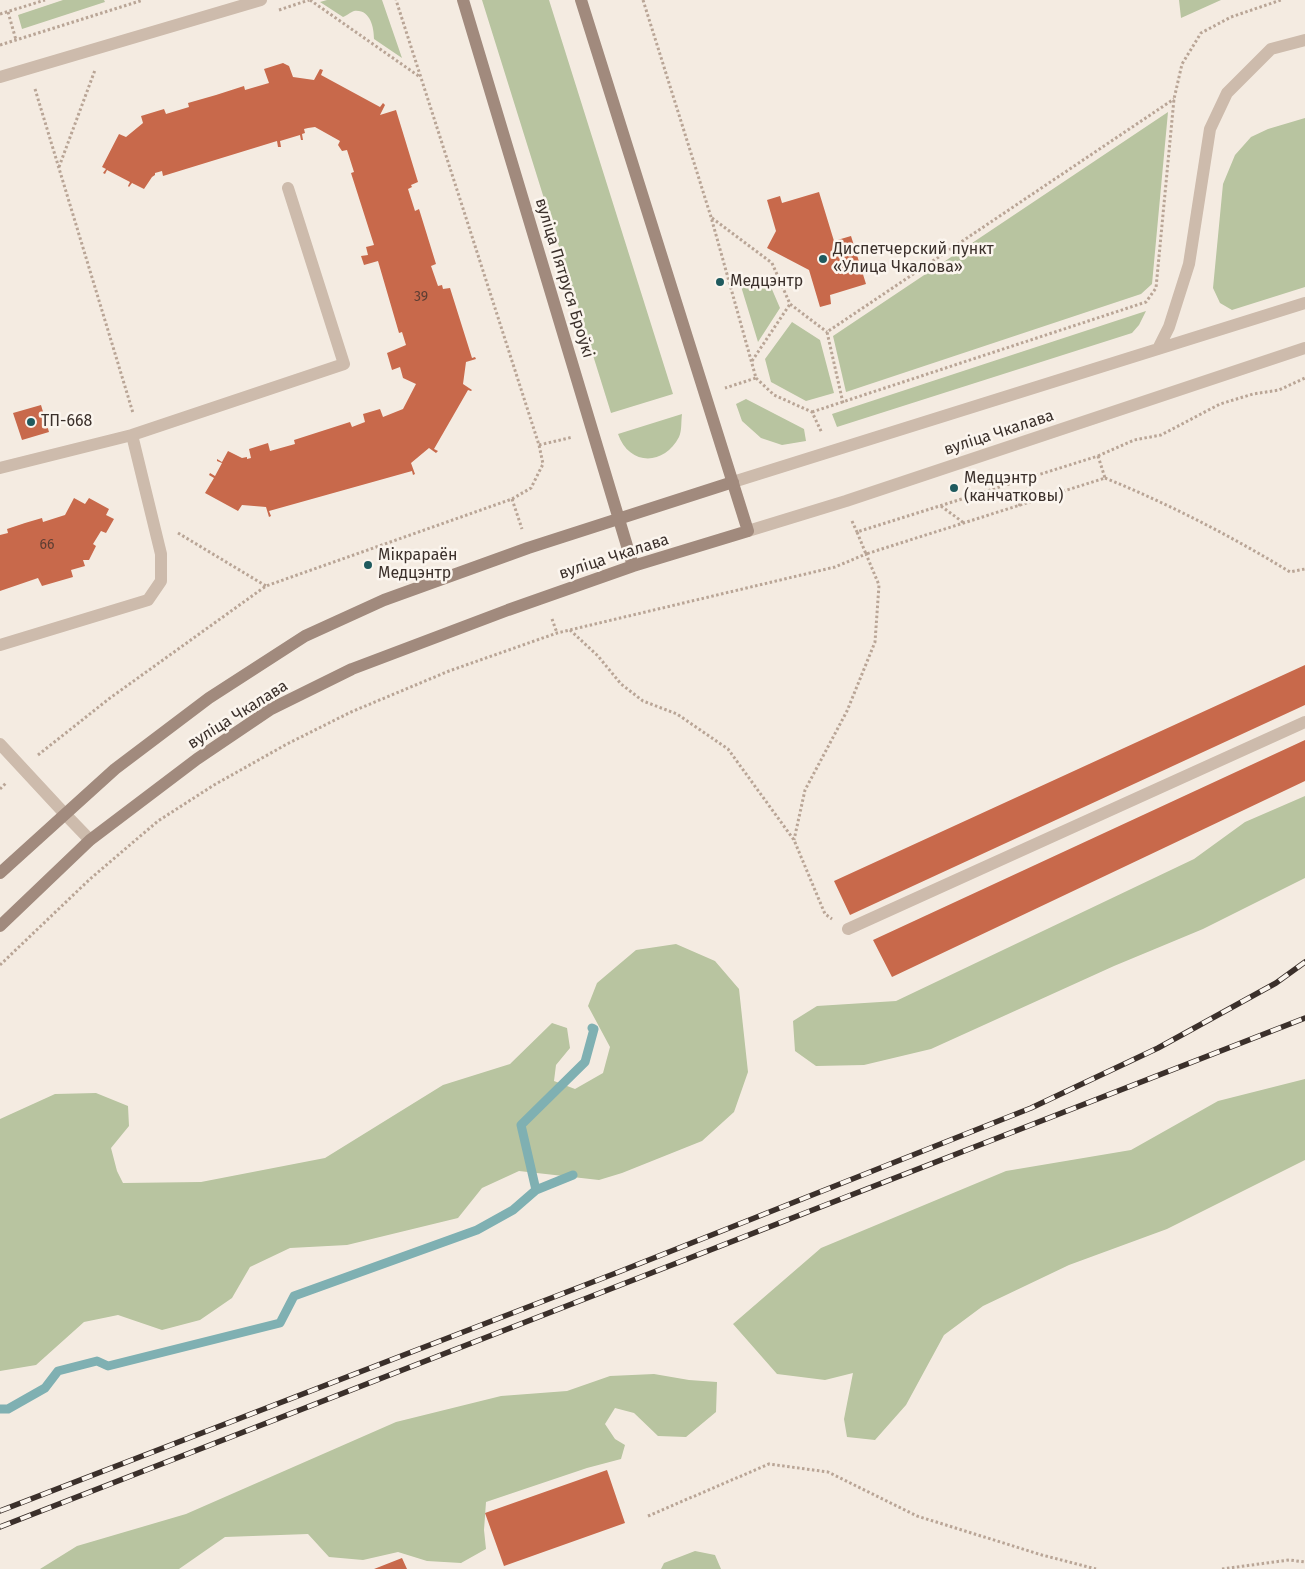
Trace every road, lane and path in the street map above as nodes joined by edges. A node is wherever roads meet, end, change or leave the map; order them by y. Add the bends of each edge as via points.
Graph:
1 (45, 0) edge
2 (122, 0) edge
3 (143, 0) edge
4 (260, 0) edge
5 (309, 0) edge
6 (396, 0) edge
7 (463, 0) edge
8 (582, 0) edge
9 (643, 0) edge
10 (1281, 0) edge
11 (123, 6) junction
12 (8, 12) junction
13 (272, 12) dead end
14 (0, 14) edge
15 (16, 40) junction
16 (1305, 40) edge
17 (0, 45) edge
18 (96, 68) dead end
19 (29, 69) junction
20 (0, 77) edge
21 (420, 77) junction
22 (1174, 99) junction
23 (59, 167) junction
24 (288, 188) dead end
25 (711, 217) junction
26 (1305, 303) edge
27 (790, 304) junction
28 (827, 332) junction
29 (1305, 348) edge
30 (1158, 350) junction
31 (752, 362) junction
32 (756, 378) junction
33 (1305, 378) edge
34 (722, 389) dead end
35 (844, 402) junction
36 (812, 412) junction
37 (136, 434) junction
38 (822, 434) dead end
39 (575, 436) dead end
40 (539, 445) junction
41 (1098, 456) junction
42 (0, 468) edge
43 (1033, 477) junction
44 (1105, 478) junction
45 (733, 482) junction
46 (512, 499) junction
47 (941, 506) junction
48 (1018, 506) junction
49 (619, 518) junction
50 (852, 521) dead end
51 (964, 523) junction
52 (522, 529) dead end
53 (174, 530) dead end
54 (748, 531) junction
55 (857, 532) junction
56 (866, 554) junction
57 (634, 566) junction
58 (1305, 568) edge
59 (266, 586) junction
60 (552, 619) dead end
61 (570, 630) junction
62 (556, 633) junction
63 (0, 645) edge
64 (1305, 722) edge
65 (0, 744) edge
66 (23, 767) junction
67 (0, 789) edge
68 (64, 814) junction
69 (90, 840) junction
70 (794, 840) junction
71 (0, 873) edge
72 (0, 926) edge
73 (848, 928) joint
74 (0, 965) edge
75 (648, 1516) dead end
76 (1305, 1562) edge
77 (1096, 1569) edge
78 (1222, 1569) edge

1 - 12 path
2 - 11 path
3 - 11 path
4 - 19 street
5 - 13 path
5 - 21 path
6 - 21 path
7 - 49 main road, вуліца Пятруся Броўкі
8 - 45 main road
9 - 25 path
10 - 22 path via 1231,17 1201,33 1182,64
11 - 15 path
12 - 14 path
12 - 15 path
15 - 17 path
16 - 30 street via 1271,49 1226,93 1210,129 1189,264 1169,327
18 - 23 path
19 - 20 street
19 - 23 path
21 - 40 path
22 - 28 path
22 - 35 path via 1156,288 1146,302
23 - 37 path
24 - 37 street via 344,364
25 - 27 path via 772,263
25 - 31 path
26 - 30 street, вуліца Чкалава
27 - 28 path
27 - 31 path
28 - 35 path
29 - 54 street, вуліца Чкалава
30 - 45 street, вуліца Чкалава
31 - 32 path
32 - 34 path
32 - 36 path via 774,395
33 - 41 path via 1279,390 1220,404 1161,435 1134,440
35 - 36 path
36 - 38 path
37 - 42 street
37 - 63 street via 160,554 161,581 148,600
39 - 40 path
40 - 46 path via 543,464 531,488
41 - 43 path
41 - 44 path
43 - 47 path
43 - 48 path
44 - 48 path
44 - 58 path via 1138,491 1290,572
45 - 49 main road, вуліца Чкалава
45 - 54 main road
46 - 52 path
46 - 59 path
47 - 51 path
47 - 55 path
48 - 51 path
49 - 57 main road, вуліца Пятруся Броўкі
49 - 68 main road, вуліца Чкалава via 384,600 305,636 209,698 115,769
50 - 55 path
51 - 56 path
53 - 59 path
54 - 57 main road, вуліца Чкалава
55 - 56 path
56 - 61 path via 835,567
56 - 70 path via 879,585 875,642 847,711 805,790
57 - 69 main road, вуліца Чкалава via 352,668 271,710 222,742
59 - 66 path via 110,698
60 - 62 path
61 - 62 path
61 - 70 path via 598,656 621,684 644,701 677,714 728,749
62 - 74 path via 449,671 351,712 214,785 158,821 90,879
64 - 73 street
65 - 66 street
66 - 67 path
66 - 68 street
68 - 69 street
68 - 71 main road, вуліца Чкалава
69 - 72 main road, вуліца Чкалава
70 - 73 path via 825,914
75 - 77 path via 769,1464 828,1472 917,1516
76 - 78 path via 1290,1560

